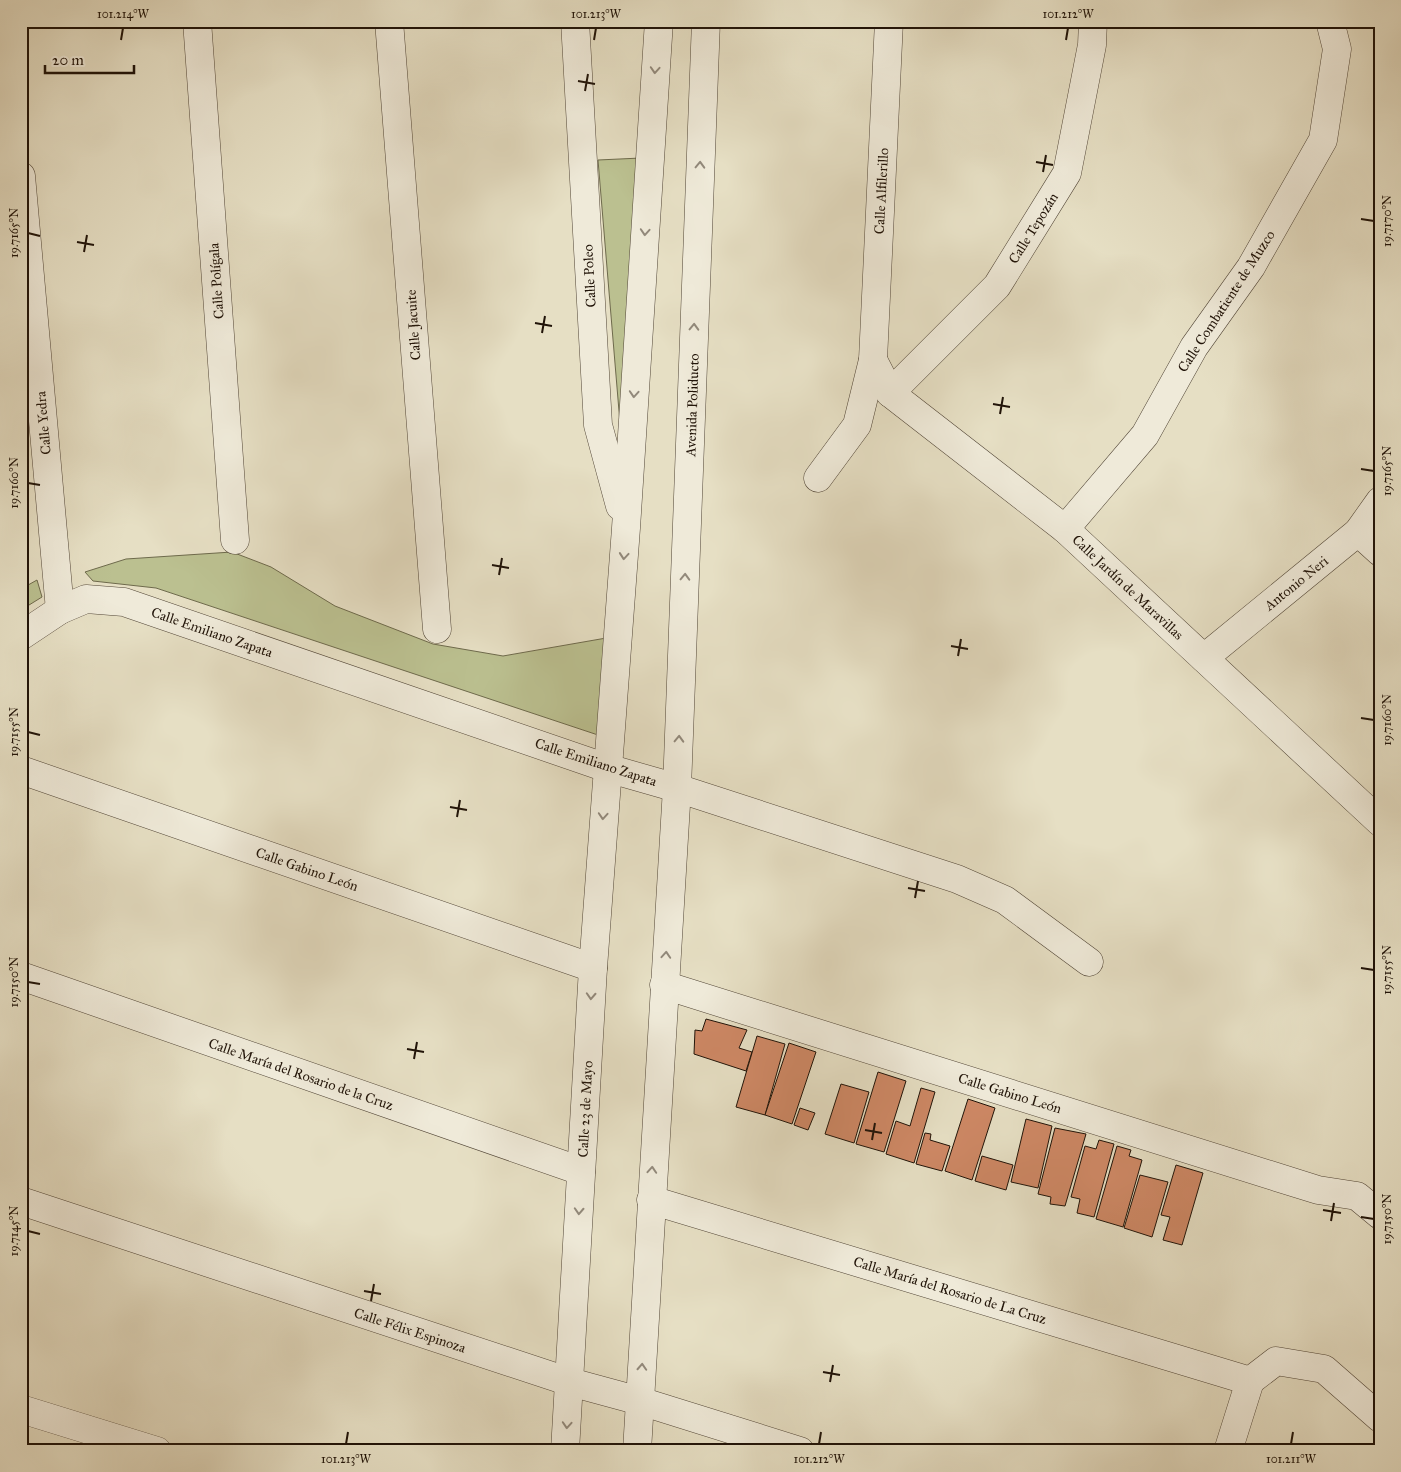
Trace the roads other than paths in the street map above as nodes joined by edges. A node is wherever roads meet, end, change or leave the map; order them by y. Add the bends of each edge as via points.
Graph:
1 (197, 21) edge
2 (389, 21) edge
3 (575, 21) edge
4 (659, 21) edge
5 (706, 21) edge
6 (889, 21) edge
7 (1093, 21) edge
8 (1330, 21) edge
9 (21, 176) edge
10 (873, 360) junction
11 (890, 393) junction
12 (818, 478) dead end
13 (1380, 501) edge
14 (626, 528) junction
15 (1064, 529) junction
16 (1358, 532) junction
17 (235, 540) dead end
18 (1380, 552) edge
19 (60, 610) junction
20 (437, 630) dead end
21 (21, 636) edge
22 (1204, 658) junction
23 (607, 768) junction
24 (21, 770) edge
25 (677, 788) junction
26 (1380, 822) edge
27 (1089, 962) dead end
28 (592, 968) junction
29 (21, 976) edge
30 (664, 985) junction
31 (581, 1171) junction
32 (650, 1200) junction
33 (21, 1201) edge
34 (1380, 1215) edge
35 (1250, 1381) junction
36 (570, 1382) junction
37 (640, 1401) junction
38 (21, 1409) edge
39 (1380, 1418) edge
40 (157, 1451) edge
41 (565, 1451) edge
42 (637, 1451) edge
43 (800, 1451) edge
44 (1228, 1451) edge

1 - 17 street, Calle Polígala
2 - 20 street, Calle Jacuite
3 - 14 street, Calle Poleo via 598,425
4 -> 14 street
25 -> 5 street, Avenida Poliducto
6 - 10 street, Calle Alfilerillo
7 - 11 street, Calle Tepozán via 1092,45 1067,173 997,286
8 - 15 street, Calle Combatiente de Muzco via 1337,49 1323,140 1251,267 1194,347 1145,435
9 - 19 street, Calle Yedra
10 - 11 street, Calle Jardín de Maravillas
10 - 12 street via 857,425
11 - 15 street, Calle Jardín de Maravillas
13 - 16 street, Antonio Neri
14 -> 23 street
15 - 22 street, Calle Jardín de Maravillas
16 - 18 street
16 - 22 street, Antonio Neri
19 - 21 street
19 - 23 street, Calle Emiliano Zapata via 86,600 124,602
22 - 26 street, Calle Jardín de Maravillas
23 - 25 street, Calle Emiliano Zapata
23 -> 28 street, Calle 23 de Mayo
24 - 28 street, Calle Gabino León
25 - 27 street, Calle Emiliano Zapata via 958,879 1005,900
30 -> 25 street
28 -> 31 street, Calle 23 de Mayo
29 - 31 street, Calle María del Rosario de la Cruz
32 -> 30 street
30 - 34 street, Calle Gabino León via 1309,1187 1357,1196
31 -> 36 street, Calle 23 de Mayo
32 - 35 street, Calle María del Rosario de La Cruz
37 -> 32 street
33 - 36 street, Calle Félix Espinoza
35 - 39 street via 1276,1361 1324,1369
35 - 44 street
36 - 37 street, Calle Félix Espinoza
36 -> 41 street, Calle 23 de Mayo
37 - 42 street
37 - 43 street, Calle Félix Espinoza
38 - 40 street

